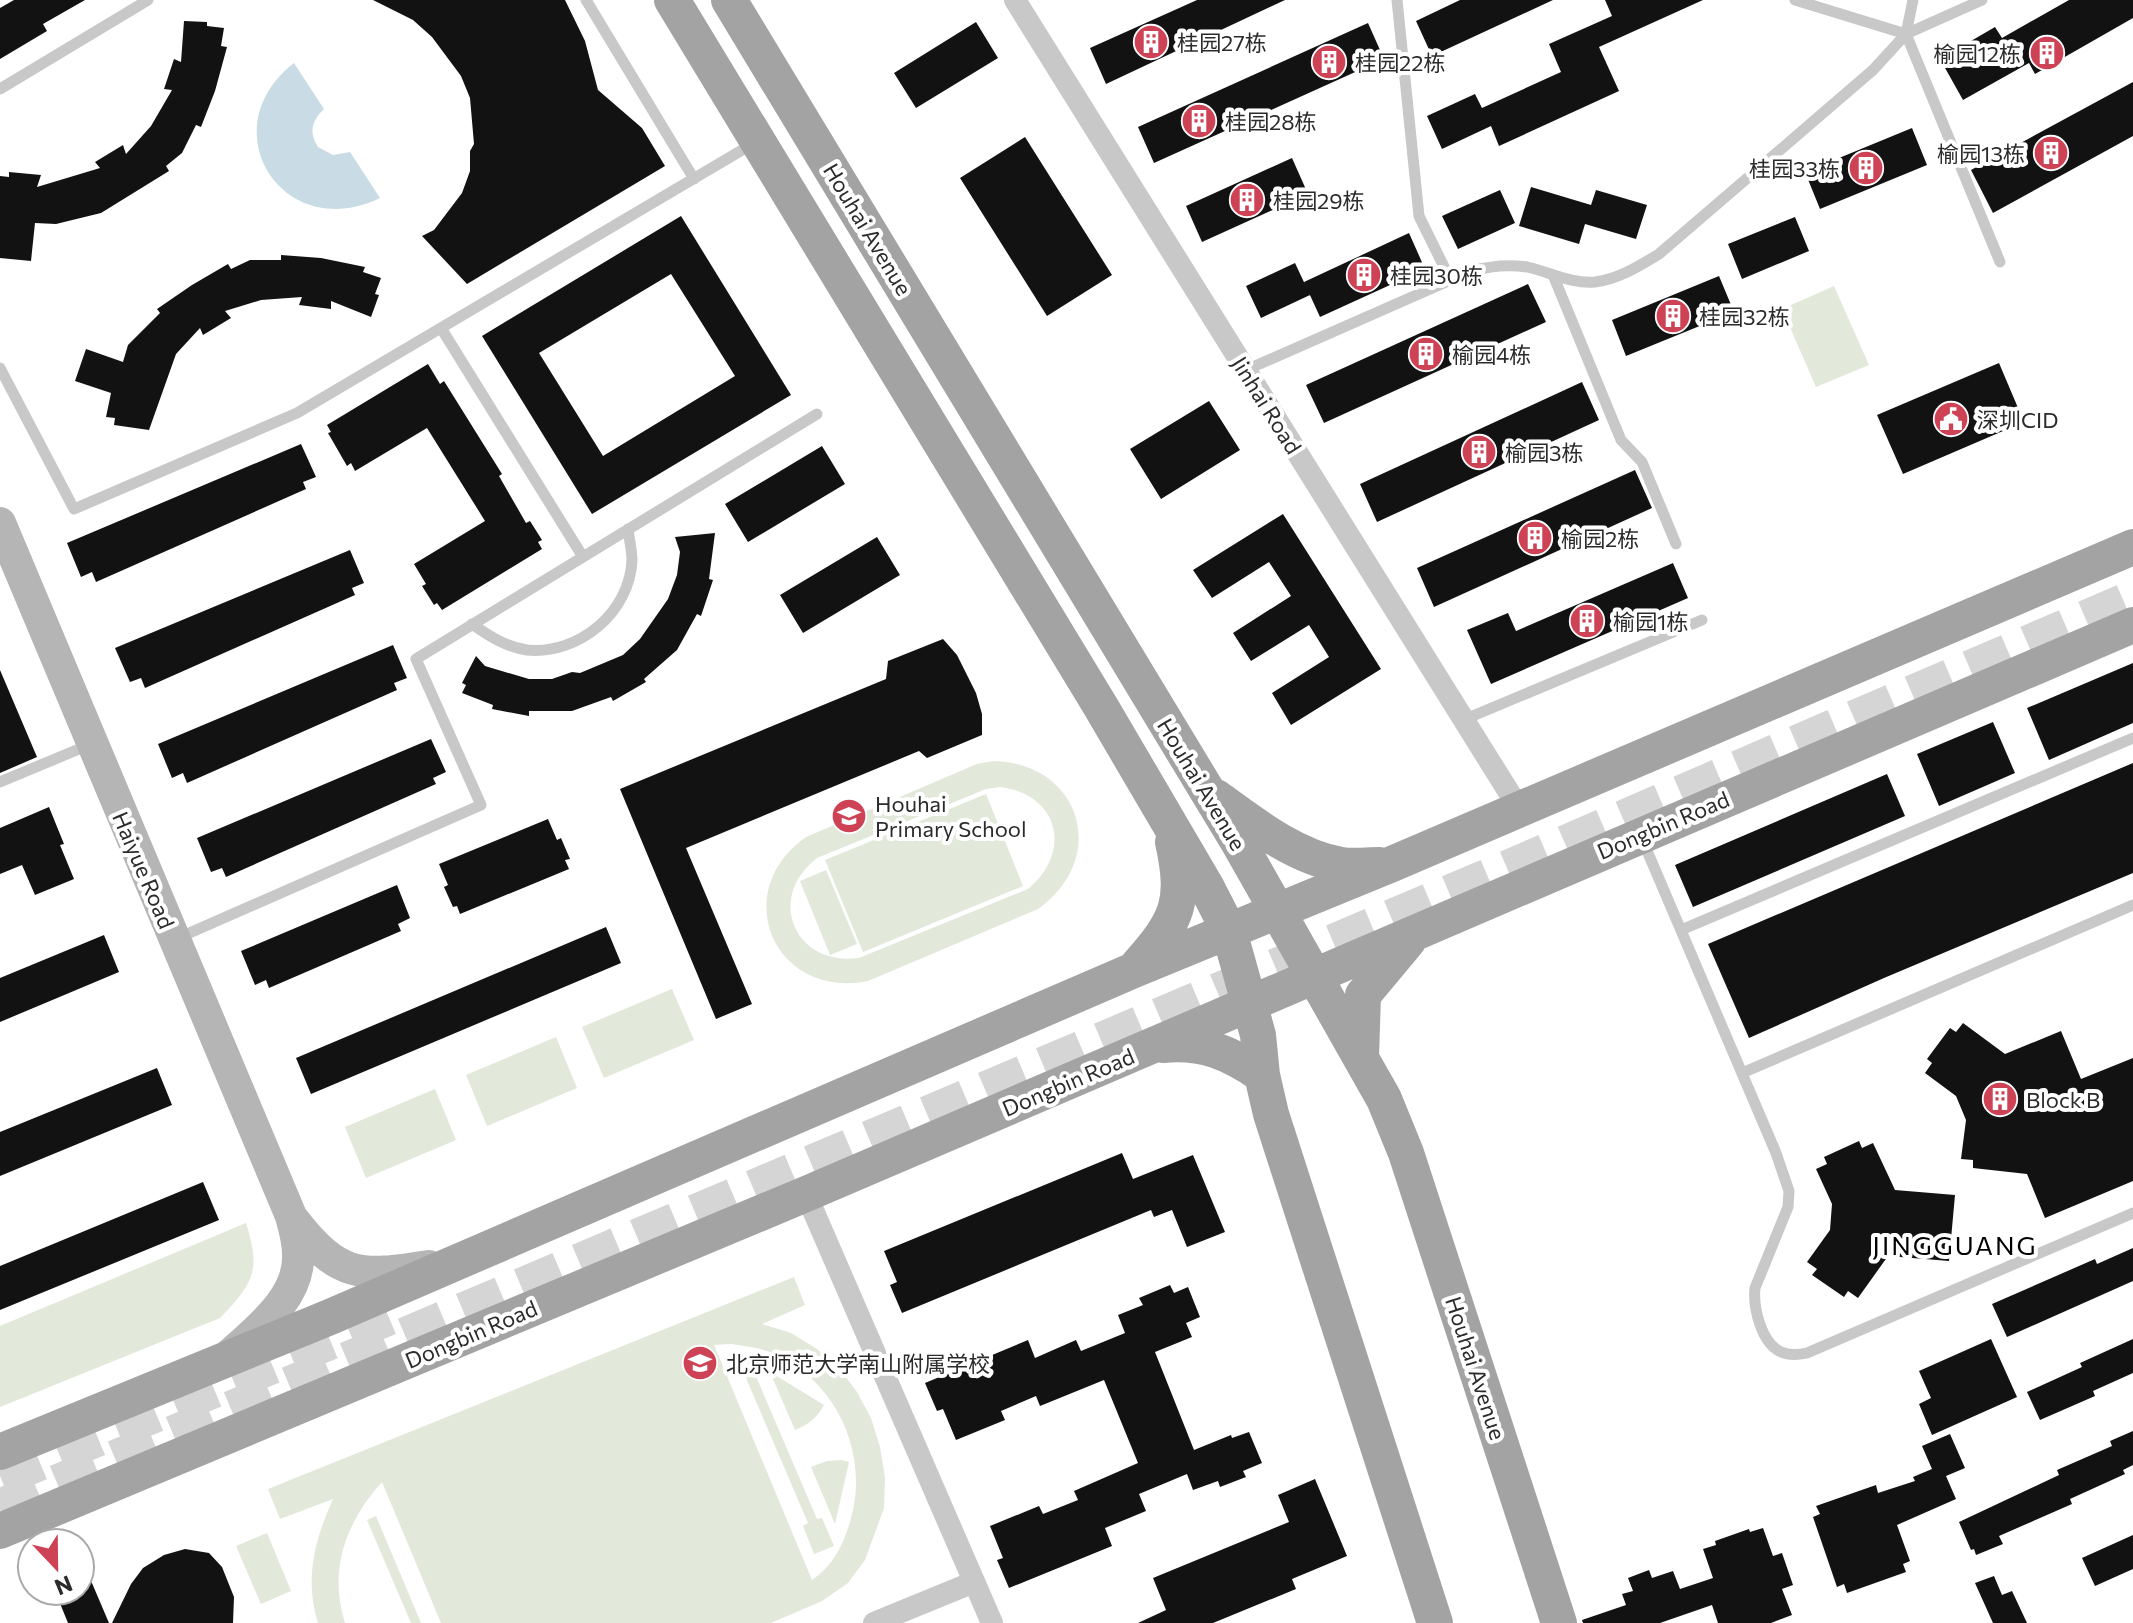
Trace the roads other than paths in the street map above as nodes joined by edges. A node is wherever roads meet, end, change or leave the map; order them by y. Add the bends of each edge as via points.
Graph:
1 (148, 0) edge
2 (586, 0) edge
3 (672, 0) edge
4 (729, 0) edge
5 (1015, 0) edge
6 (1397, 0) edge
7 (1795, 0) edge
8 (1913, 0) edge
9 (1982, 0) edge
10 (1906, 34) junction
11 (0, 89) edge
12 (758, 141) junction
13 (694, 179) junction
14 (2000, 262) dead end
15 (1553, 275) junction
16 (1450, 279) junction
17 (441, 328) junction
18 (0, 368) edge
19 (1246, 370) junction
20 (817, 414) dead end
21 (0, 523) edge
22 (628, 529) junction
23 (1676, 544) dead end
24 (2133, 547) edge
25 (583, 557) junction
26 (1702, 620) dead end
27 (472, 624) junction
28 (2133, 625) edge
29 (1463, 720) junction
30 (2133, 738) edge
31 (91, 744) junction
32 (0, 782) edge
33 (1206, 790) junction
34 (1520, 810) junction
35 (1169, 825) junction
36 (1639, 835) junction
37 (1392, 864) junction
38 (2133, 905) edge
39 (1277, 911) junction
40 (1419, 930) junction
41 (1681, 930) junction
42 (1229, 931) junction
43 (174, 940) junction
44 (1134, 970) junction
45 (1314, 977) junction
46 (1249, 1005) junction
47 (1150, 1047) junction
48 (1361, 1059) junction
49 (1742, 1073) junction
50 (1262, 1075) junction
51 (806, 1194) junction
52 (2133, 1213) edge
53 (291, 1216) junction
54 (457, 1262) junction
55 (220, 1364) junction
56 (0, 1452) edge
57 (0, 1531) edge
58 (974, 1582) junction
59 (874, 1623) edge
60 (992, 1623) edge
61 (1435, 1623) edge
62 (1559, 1623) edge

1 - 11 lane
2 - 13 lane
3 - 12 main road
4 - 33 main road, Houhai Avenue
5 - 19 street, Jinhai Road
6 - 16 lane via 1419,216
7 - 10 lane
8 - 10 lane
9 - 10 lane
10 - 14 lane
10 - 15 lane via 1873,70 1659,254 1616,277 1594,282
12 - 13 lane
12 - 35 main road
13 - 17 lane
15 - 16 lane via 1491,266
15 - 23 lane via 1621,440 1642,462
16 - 19 lane
17 - 18 lane via 297,413 74,509
17 - 25 lane
19 - 29 street, Jinhai Road
20 - 22 lane
21 - 31 street, Haiyue Road
22 - 25 lane
22 - 27 lane via 632,560 626,590 610,616 587,636 558,648 527,650 497,641
24 - 34 main road
25 - 27 lane
26 - 29 lane
27 - 43 lane via 416,659 481,805
28 - 36 main road, Dongbin Road
29 - 34 street, Jinhai Road
30 - 41 lane
31 - 32 lane
31 - 43 street, Haiyue Road
33 - 37 main road via 1301,851 1343,865
33 - 39 main road, Houhai Avenue
34 - 37 main road
35 - 42 main road
35 - 44 main road via 1180,876 1177,908 1165,935
36 - 40 main road, Dongbin Road
36 - 41 lane
37 - 39 main road
38 - 49 lane
39 - 42 main road
39 - 45 main road, Houhai Avenue
40 - 45 main road, Dongbin Road
40 - 48 main road via 1363,995
41 - 49 lane
42 - 44 main road
42 - 46 main road
43 - 53 street, Haiyue Road
44 - 54 main road
45 - 46 main road, Dongbin Road
45 - 48 main road, Houhai Avenue
46 - 47 main road, Dongbin Road
46 - 50 main road
47 - 50 main road via 1185,1043 1214,1048
47 - 51 main road, Dongbin Road
48 - 62 main road, Houhai Avenue via 1406,1153
49 - 52 lane via 1789,1191 1754,1300 1772,1346 1782,1353 1807,1353
50 - 61 main road
51 - 57 main road, Dongbin Road
51 - 58 street
53 - 54 street via 313,1245 354,1270 381,1274
53 - 55 street via 299,1252 294,1280 275,1311
54 - 55 main road
55 - 56 main road
58 - 59 street
58 - 60 street

